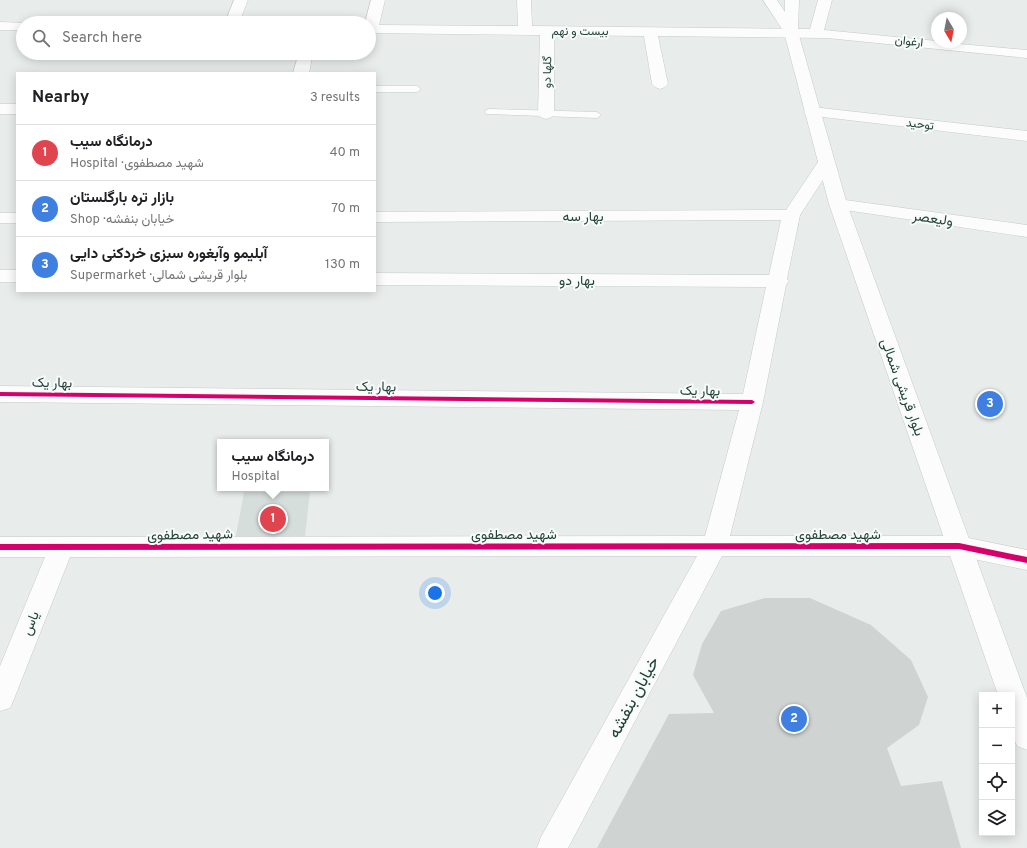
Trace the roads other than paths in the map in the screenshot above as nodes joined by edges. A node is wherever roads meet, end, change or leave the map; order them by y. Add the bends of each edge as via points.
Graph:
1 (241, 0) edge
2 (378, 0) edge
3 (524, 0) edge
4 (770, 0) edge
5 (792, 0) edge
6 (825, 0) edge
7 (235, 16) edge
8 (374, 16) edge
9 (16, 27) edge
10 (376, 29) edge
11 (2, 30) edge
12 (525, 30) junction
13 (547, 30) junction
14 (650, 31) junction
15 (791, 32) junction
16 (816, 33) junction
17 (1027, 54) edge
18 (304, 60) edge
19 (301, 72) edge
20 (660, 84) dead end
21 (417, 88) dead end
22 (376, 89) edge
23 (0, 109) edge
24 (16, 109) edge
25 (488, 112) dead end
26 (812, 112) junction
27 (546, 114) junction
28 (597, 115) dead end
29 (1027, 136) edge
30 (826, 163) junction
31 (838, 204) junction
32 (791, 215) junction
33 (376, 216) edge
34 (0, 218) edge
35 (16, 218) edge
36 (1027, 231) edge
37 (0, 276) edge
38 (16, 276) edge
39 (376, 279) edge
40 (779, 281) junction
41 (0, 394) edge
42 (752, 402) junction
43 (715, 546) junction
44 (960, 546) junction
45 (0, 547) edge
46 (61, 548) junction
47 (1027, 560) edge
48 (0, 698) edge
49 (1027, 737) edge
50 (552, 848) edge

1 - 7 street
2 - 8 street
3 - 12 street
4 - 15 street, بلوار قریشی شمالی
5 - 15 street, بلوار قریشی شمالی
6 - 16 street
9 - 11 street
10 - 12 street, بیست و نهم
12 - 13 street, بیست و نهم
13 - 14 street, بیست و نهم
13 - 27 street, گلها دو
14 - 15 street, بیست و نهم
14 - 20 street
15 - 16 street, ارغوان
15 - 26 street, بلوار قریشی شمالی
16 - 17 street, ارغوان
18 - 19 street
21 - 22 lane
23 - 24 street
25 - 27 lane
26 - 29 street, توحید
26 - 30 street, بلوار قریشی شمالی
27 - 28 lane
30 - 31 street, بلوار قریشی شمالی
30 - 32 street
31 - 36 street, ولیعصر
31 - 44 street, بلوار قریشی شمالی
32 - 33 street, بهار سه
32 - 40 street, خیابان بنفشه
34 - 35 street
37 - 38 street
39 - 40 street, بهار دو
40 - 42 street, خیابان بنفشه
41 - 42 street, بهار یک
42 - 43 street, خیابان بنفشه
43 - 44 street, شهید مصطفوی
43 - 46 street, شهید مصطفوی
43 - 50 street, خیابان بنفشه
44 - 47 street, شهید مصطفوی
44 - 49 street, بلوار قریشی شمالی
45 - 46 street, شهید مصطفوی
46 - 48 street, یاس

